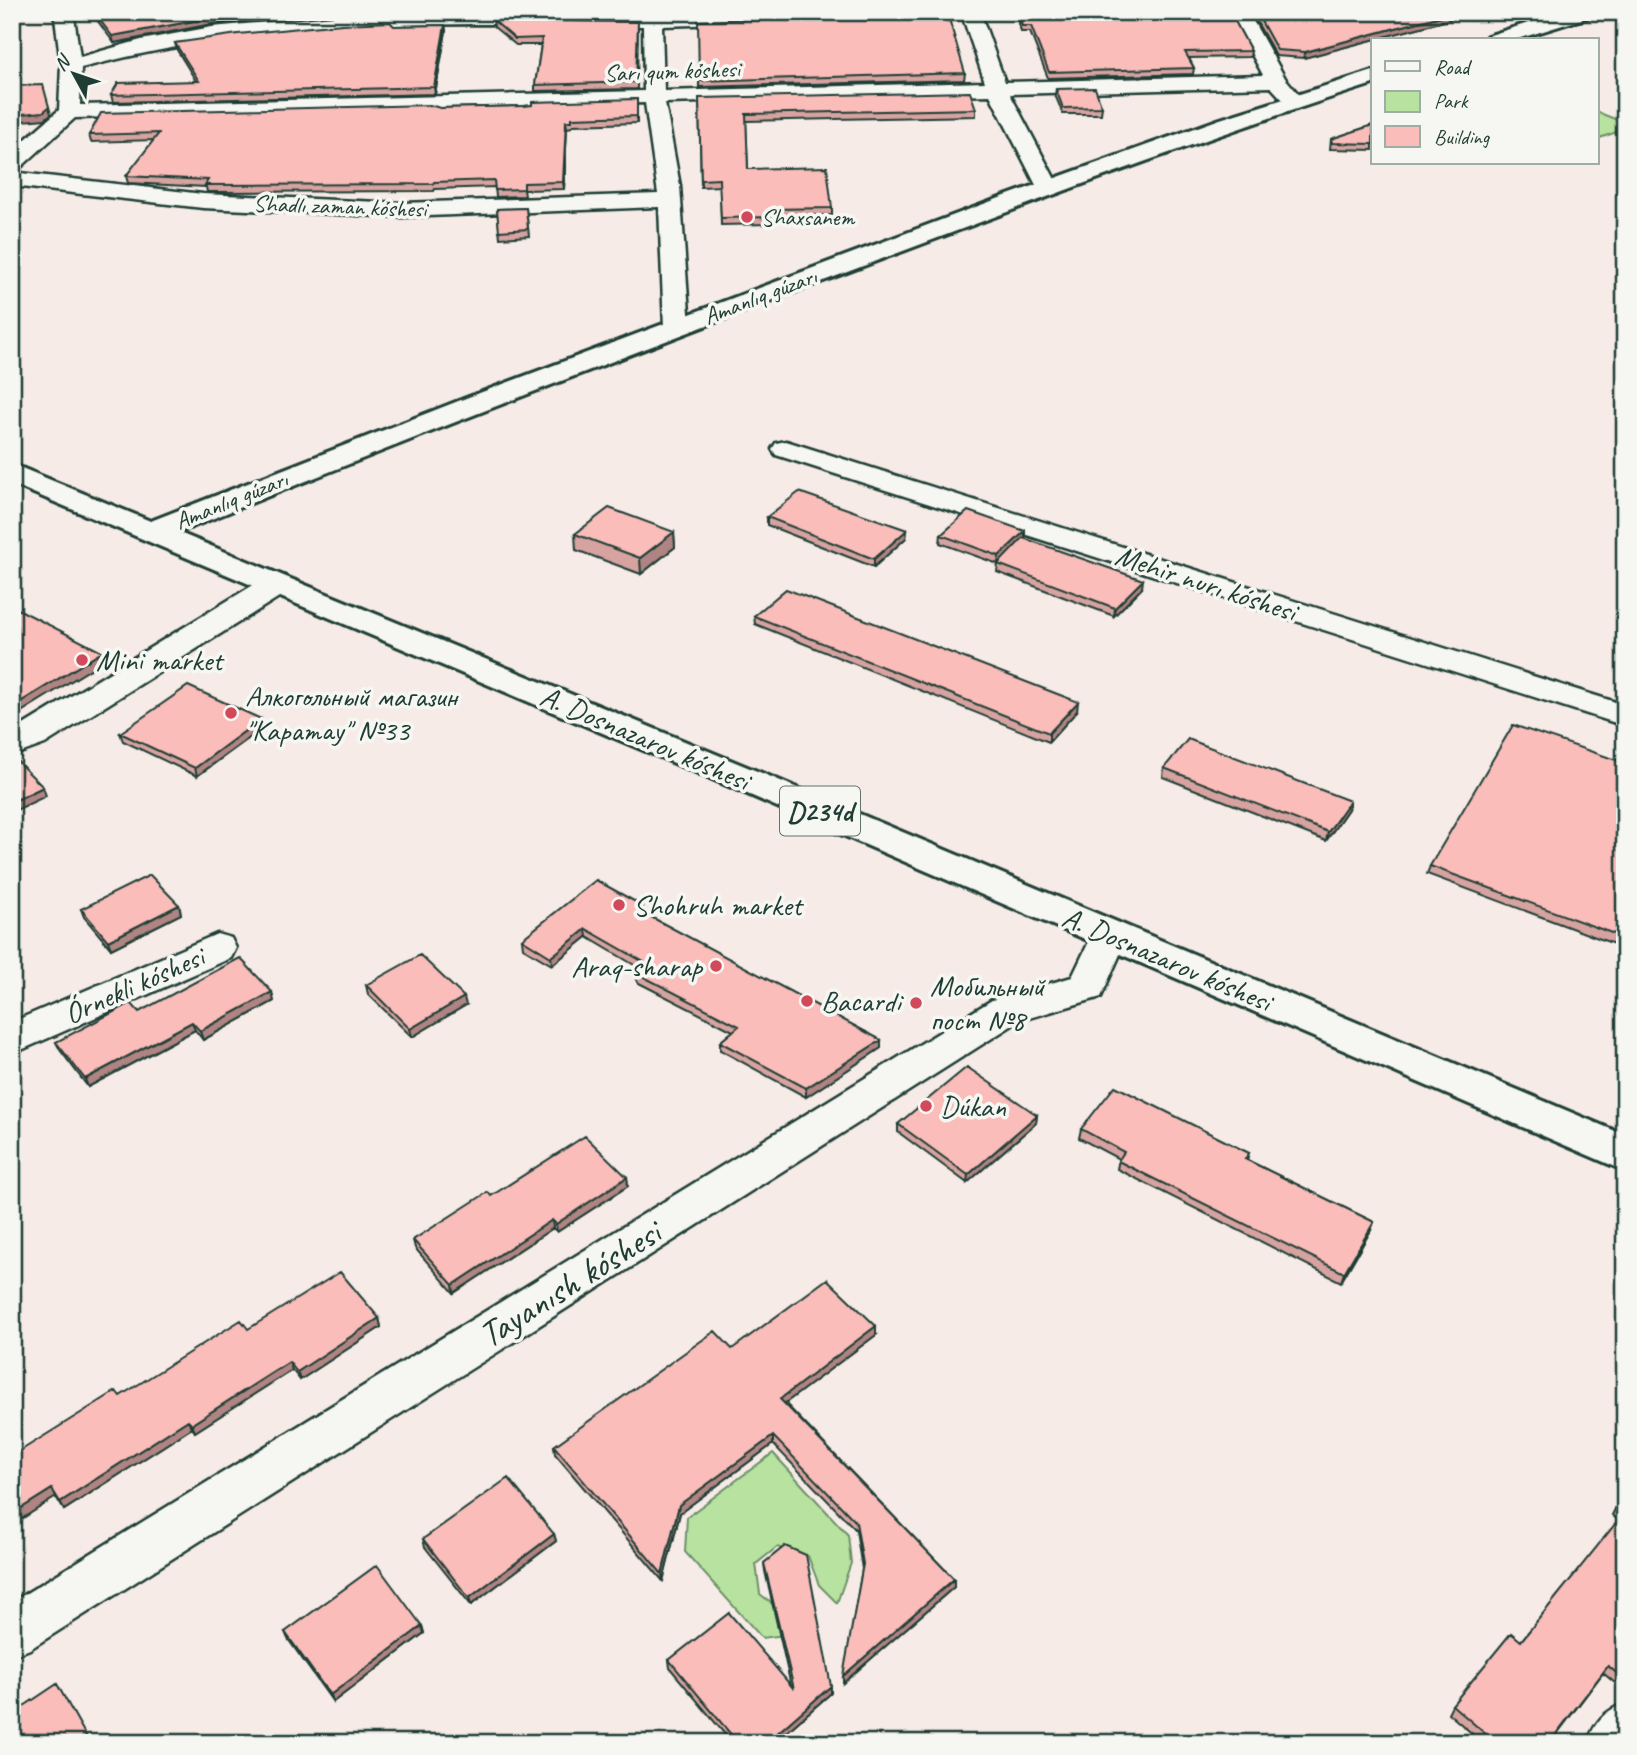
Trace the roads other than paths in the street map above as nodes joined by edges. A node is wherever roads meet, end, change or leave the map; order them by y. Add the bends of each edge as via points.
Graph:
1 (60, 12) edge
2 (907, 12) edge
3 (970, 12) edge
4 (1238, 12) edge
5 (1585, 12) edge
6 (543, 15) edge
7 (312, 17) edge
8 (652, 20) junction
9 (1500, 38) edge
10 (71, 65) junction
11 (1371, 79) edge
12 (1276, 81) junction
13 (998, 88) junction
14 (654, 98) junction
15 (1296, 101) junction
16 (69, 112) junction
17 (12, 163) edge
18 (12, 179) edge
19 (1048, 187) junction
20 (670, 200) junction
21 (677, 327) junction
22 (786, 449) dead end
23 (12, 473) edge
24 (154, 531) junction
25 (276, 585) junction
26 (1625, 716) edge
27 (12, 745) edge
28 (1110, 934) junction
29 (217, 948) dead end
30 (12, 1039) edge
31 (1625, 1154) edge
32 (12, 1631) edge
33 (1625, 1730) edge
34 (1614, 1743) edge

1 - 10 street
2 - 8 street
3 - 13 street
4 - 12 street
5 - 9 street
6 - 7 street
6 - 8 street
7 - 10 street via 116,51
8 - 14 street
10 - 16 street
11 - 15 street, Amanlıq gúzarı
12 - 13 street, Sarı qum kóshesi
12 - 15 street
13 - 14 street, Sarı qum kóshesi
13 - 19 street
14 - 16 street, Sarı qum kóshesi
14 - 20 street
15 - 19 street, Amanlıq gúzarı
16 - 17 street
18 - 20 street, Shadlı zaman kóshesi via 203,201 402,210
19 - 21 street, Amanlıq gúzarı
20 - 21 street
21 - 24 street, Amanlıq gúzarı
22 - 26 street, Mehir nurı kóshesi
23 - 24 street, A. Dosnazarov kóshesi / D234d
24 - 25 street, A. Dosnazarov kóshesi / D234d
25 - 27 street
25 - 28 street, A. Dosnazarov kóshesi / D234d
28 - 31 street, A. Dosnazarov kóshesi / D234d
28 - 32 street, Tayanısh kóshesi via 1087,987 1006,1010
29 - 30 street, Órnekli kóshesi
33 - 34 street

